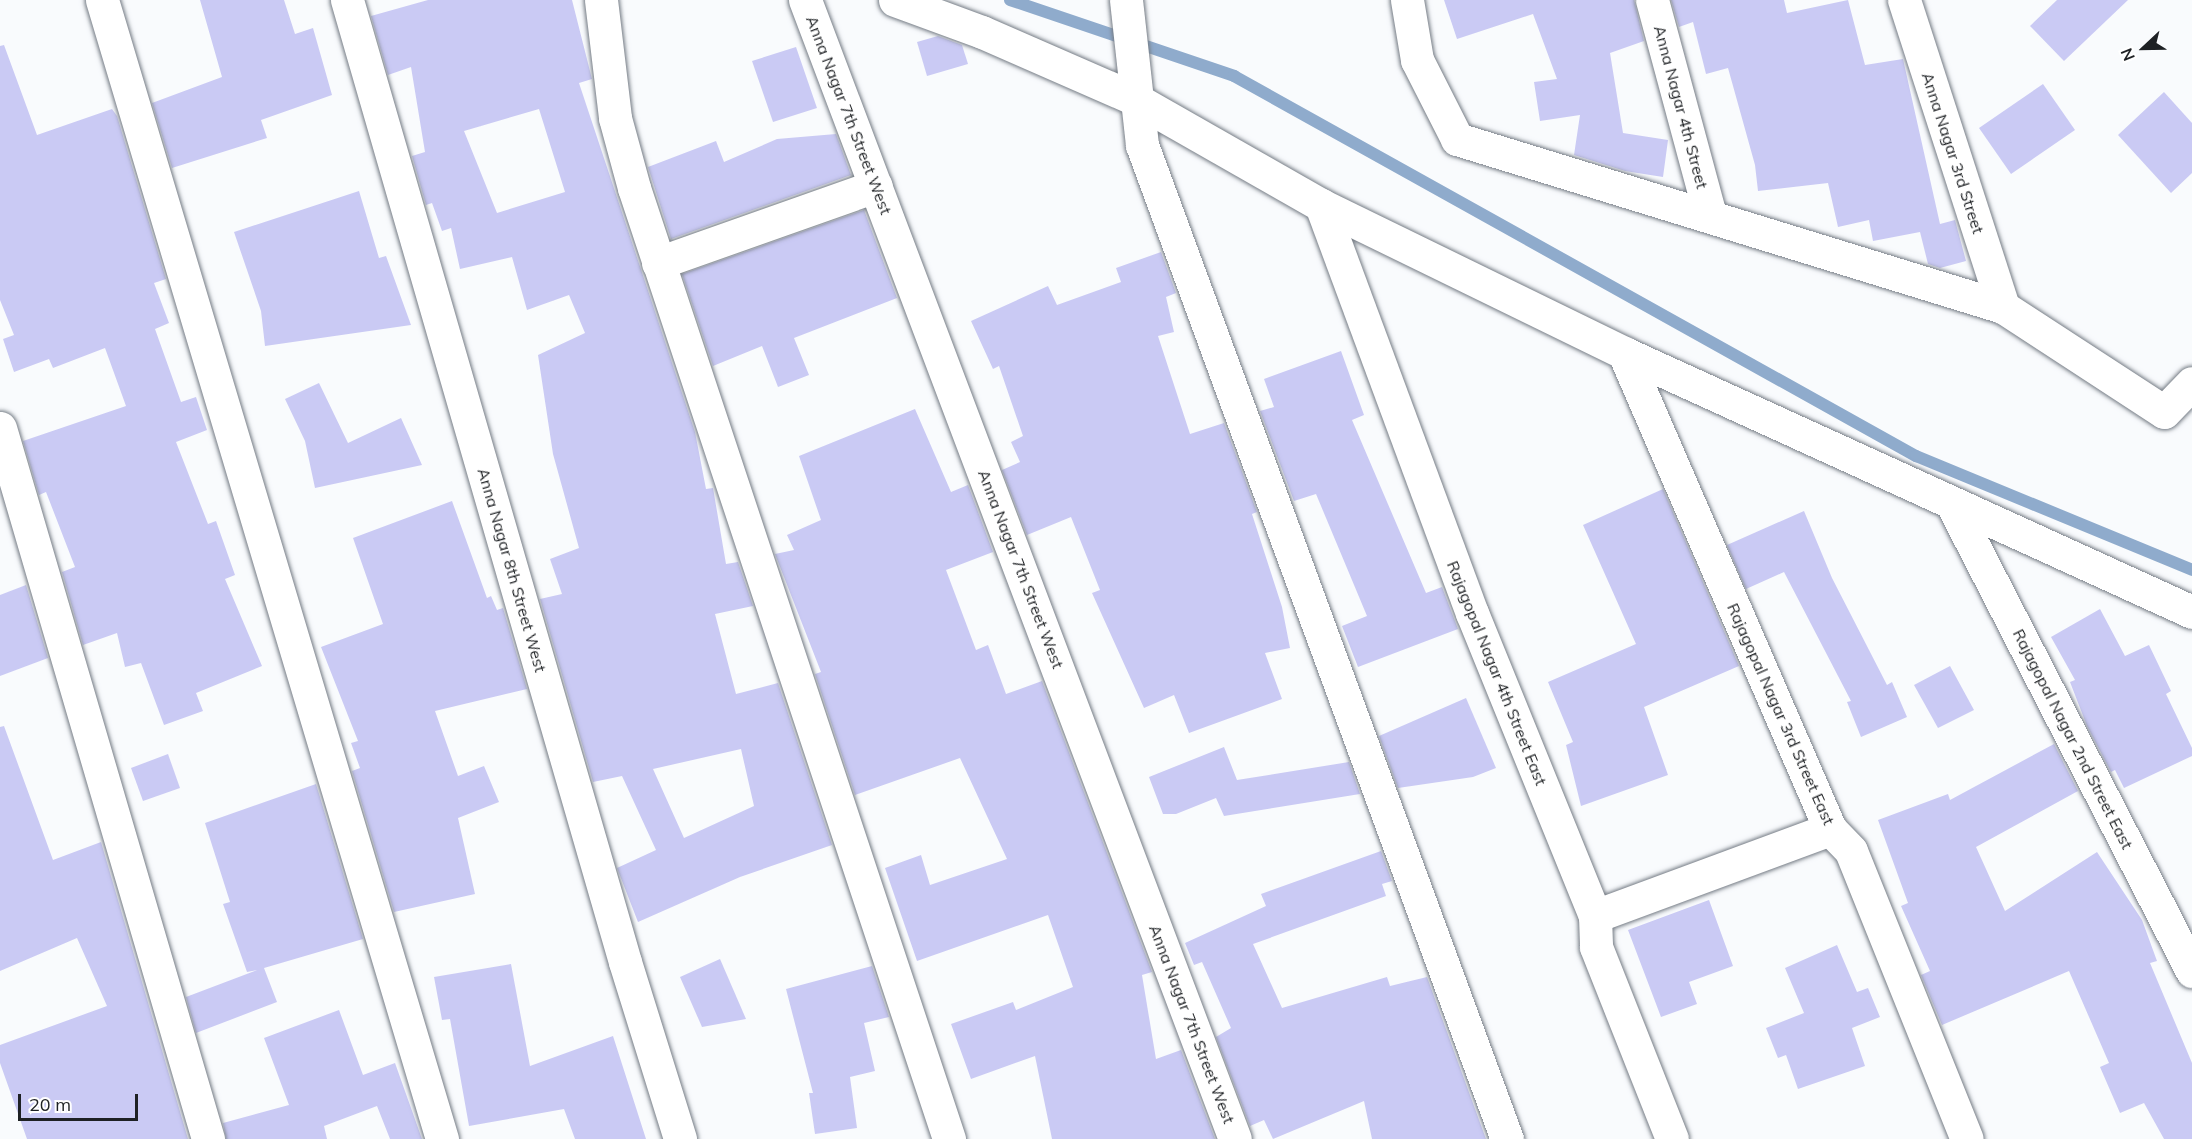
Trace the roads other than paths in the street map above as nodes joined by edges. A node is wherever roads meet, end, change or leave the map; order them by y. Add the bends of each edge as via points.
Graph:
1 (102, 0) edge
2 (347, 0) edge
3 (601, 0) edge
4 (805, 0) edge
5 (895, 0) edge
6 (1126, 0) edge
7 (1407, 0) edge
8 (1652, 0) edge
9 (1904, 0) edge
10 (1135, 99) junction
11 (876, 186) junction
12 (1321, 205) junction
13 (1710, 215) junction
14 (658, 263) junction
15 (2003, 307) junction
16 (1624, 353) junction
17 (2192, 382) edge
18 (0, 428) edge
19 (1953, 506) junction
20 (2192, 612) edge
21 (1830, 829) junction
22 (1595, 916) junction
23 (2192, 971) edge
24 (208, 1139) edge
25 (442, 1139) edge
26 (680, 1139) edge
27 (949, 1139) edge
28 (1235, 1139) edge
29 (1507, 1139) edge
30 (1672, 1139) edge
31 (1967, 1139) edge

1 - 25 street
2 - 26 street, Anna Nagar 8th Street West via 625,962
3 - 14 street via 615,118
4 - 11 street, Anna Nagar 7th Street West
5 - 10 street via 982,32
6 - 10 street
7 - 13 street via 1418,60 1457,139
8 - 13 street, Anna Nagar 4th Street
9 - 15 street, Anna Nagar 3rd Street
10 - 12 street
10 - 29 street via 1142,145
11 - 14 street
11 - 28 street, Anna Nagar 7th Street West
12 - 16 street
12 - 22 street, Rajagopal Nagar 4th Street East via 1472,613
13 - 15 street
14 - 27 street
15 - 17 street via 2164,412
16 - 19 street
16 - 21 street, Rajagopal Nagar 3rd Street East
18 - 24 street
19 - 20 street
19 - 23 street, Rajagopal Nagar 2nd Street East
21 - 22 street
21 - 31 street, Rajagopal Nagar 3rd Street East via 1851,851
22 - 30 street, Rajagopal Nagar 4th Street East via 1596,947

